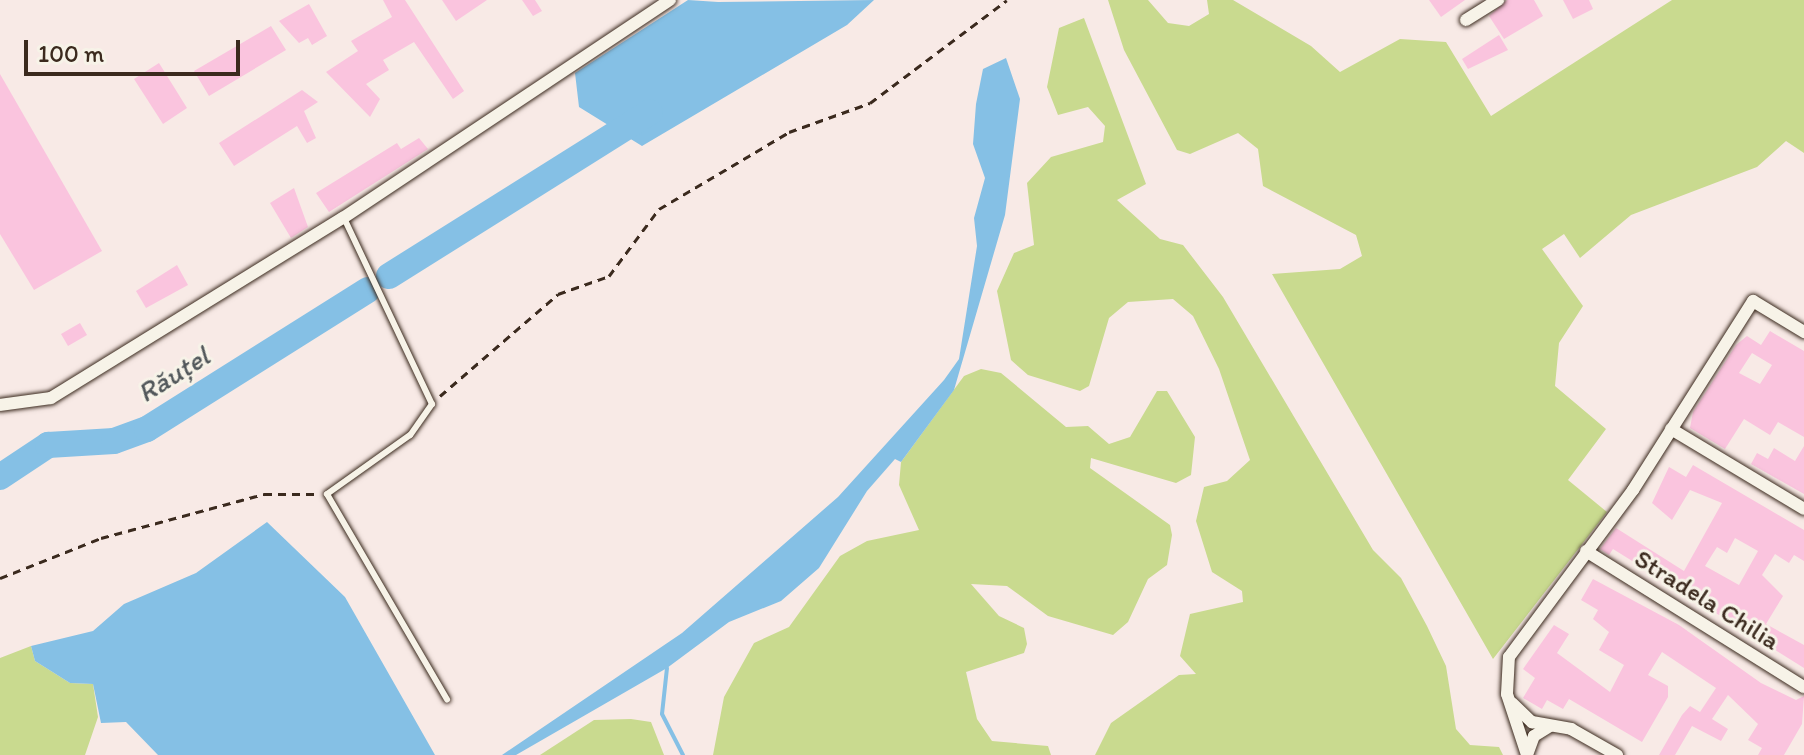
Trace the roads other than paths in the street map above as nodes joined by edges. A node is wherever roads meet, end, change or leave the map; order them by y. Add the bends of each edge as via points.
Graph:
1 (670, 0) edge
2 (1498, 0) edge
3 (1466, 20) dead end
4 (343, 218) junction
5 (1804, 332) edge
6 (0, 405) edge
7 (1671, 429) junction
8 (1804, 509) edge
9 (1586, 551) junction
10 (1506, 685) junction
11 (1804, 687) edge
12 (447, 699) dead end
13 (1553, 725) junction
14 (1527, 755) edge
15 (1617, 755) edge

1 - 4 street
2 - 3 street
4 - 6 street via 51,398
4 - 12 lane via 432,404 410,435 327,494
5 - 7 street via 1753,301
7 - 8 street
7 - 9 street
9 - 10 street via 1509,657
9 - 11 street, Stradela Chilia
10 - 13 street via 1519,714
10 - 14 street
13 - 14 street via 1534,736
13 - 15 street

